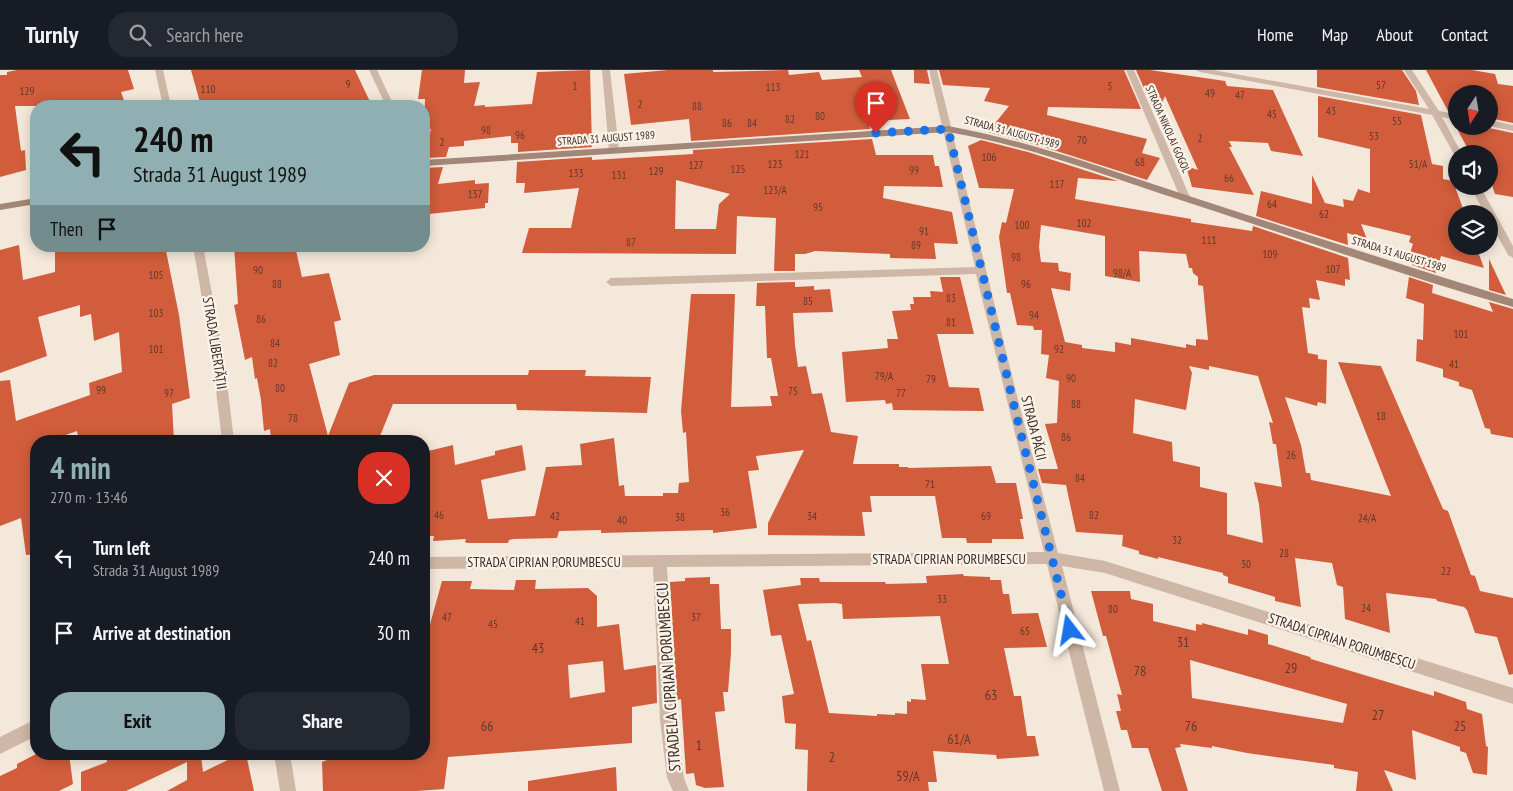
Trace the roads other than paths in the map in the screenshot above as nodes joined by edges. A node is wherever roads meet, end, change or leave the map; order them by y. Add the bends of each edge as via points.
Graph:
1 (159, 70) edge
2 (373, 70) edge
3 (606, 70) edge
4 (934, 70) edge
5 (1130, 70) edge
6 (1200, 70) edge
7 (1408, 70) edge
8 (166, 100) edge
9 (387, 100) edge
10 (1436, 114) junction
11 (1448, 116) edge
12 (1498, 126) edge
13 (1513, 128) edge
14 (948, 129) junction
15 (1453, 145) edge
16 (614, 150) junction
17 (430, 163) edge
18 (1480, 195) edge
19 (1185, 197) junction
20 (30, 202) edge
21 (0, 207) edge
22 (199, 252) edge
23 (1513, 255) edge
24 (981, 270) junction
25 (611, 282) dead end
26 (1513, 303) edge
27 (227, 435) edge
28 (1051, 558) junction
29 (660, 561) junction
30 (430, 563) edge
31 (1513, 696) edge
32 (30, 730) edge
33 (0, 746) edge
34 (283, 760) edge
35 (288, 791) edge
36 (681, 791) edge
37 (1112, 791) edge

1 - 8 street
2 - 9 street
3 - 16 street
4 - 14 street, STRADA PĂCII
5 - 19 street, STRADA NIKOLAI GOGOL
6 - 10 street
7 - 10 street
10 - 11 street
10 - 15 street
12 - 13 street
14 - 16 main road, STRADA 31 AUGUST 1989
14 - 19 main road, STRADA 31 AUGUST 1989 via 1026,147
14 - 24 street, STRADA PĂCII
16 - 17 main road, STRADA 31 AUGUST 1989
18 - 23 street
19 - 26 main road, STRADA 31 AUGUST 1989
20 - 21 main road
22 - 27 street, STRADA LIBERTĂȚII via 218,357
24 - 25 street
24 - 28 street, STRADA PĂCII
28 - 29 street, STRADA CIPRIAN PORUMBESCU
28 - 31 street, STRADA CIPRIAN PORUMBESCU via 1128,573
28 - 37 street, STRADA PĂCII
29 - 30 street, STRADA CIPRIAN PORUMBESCU
29 - 36 street, STRADELA CIPRIAN PORUMBESCU via 669,728 674,773
32 - 33 street
34 - 35 street

